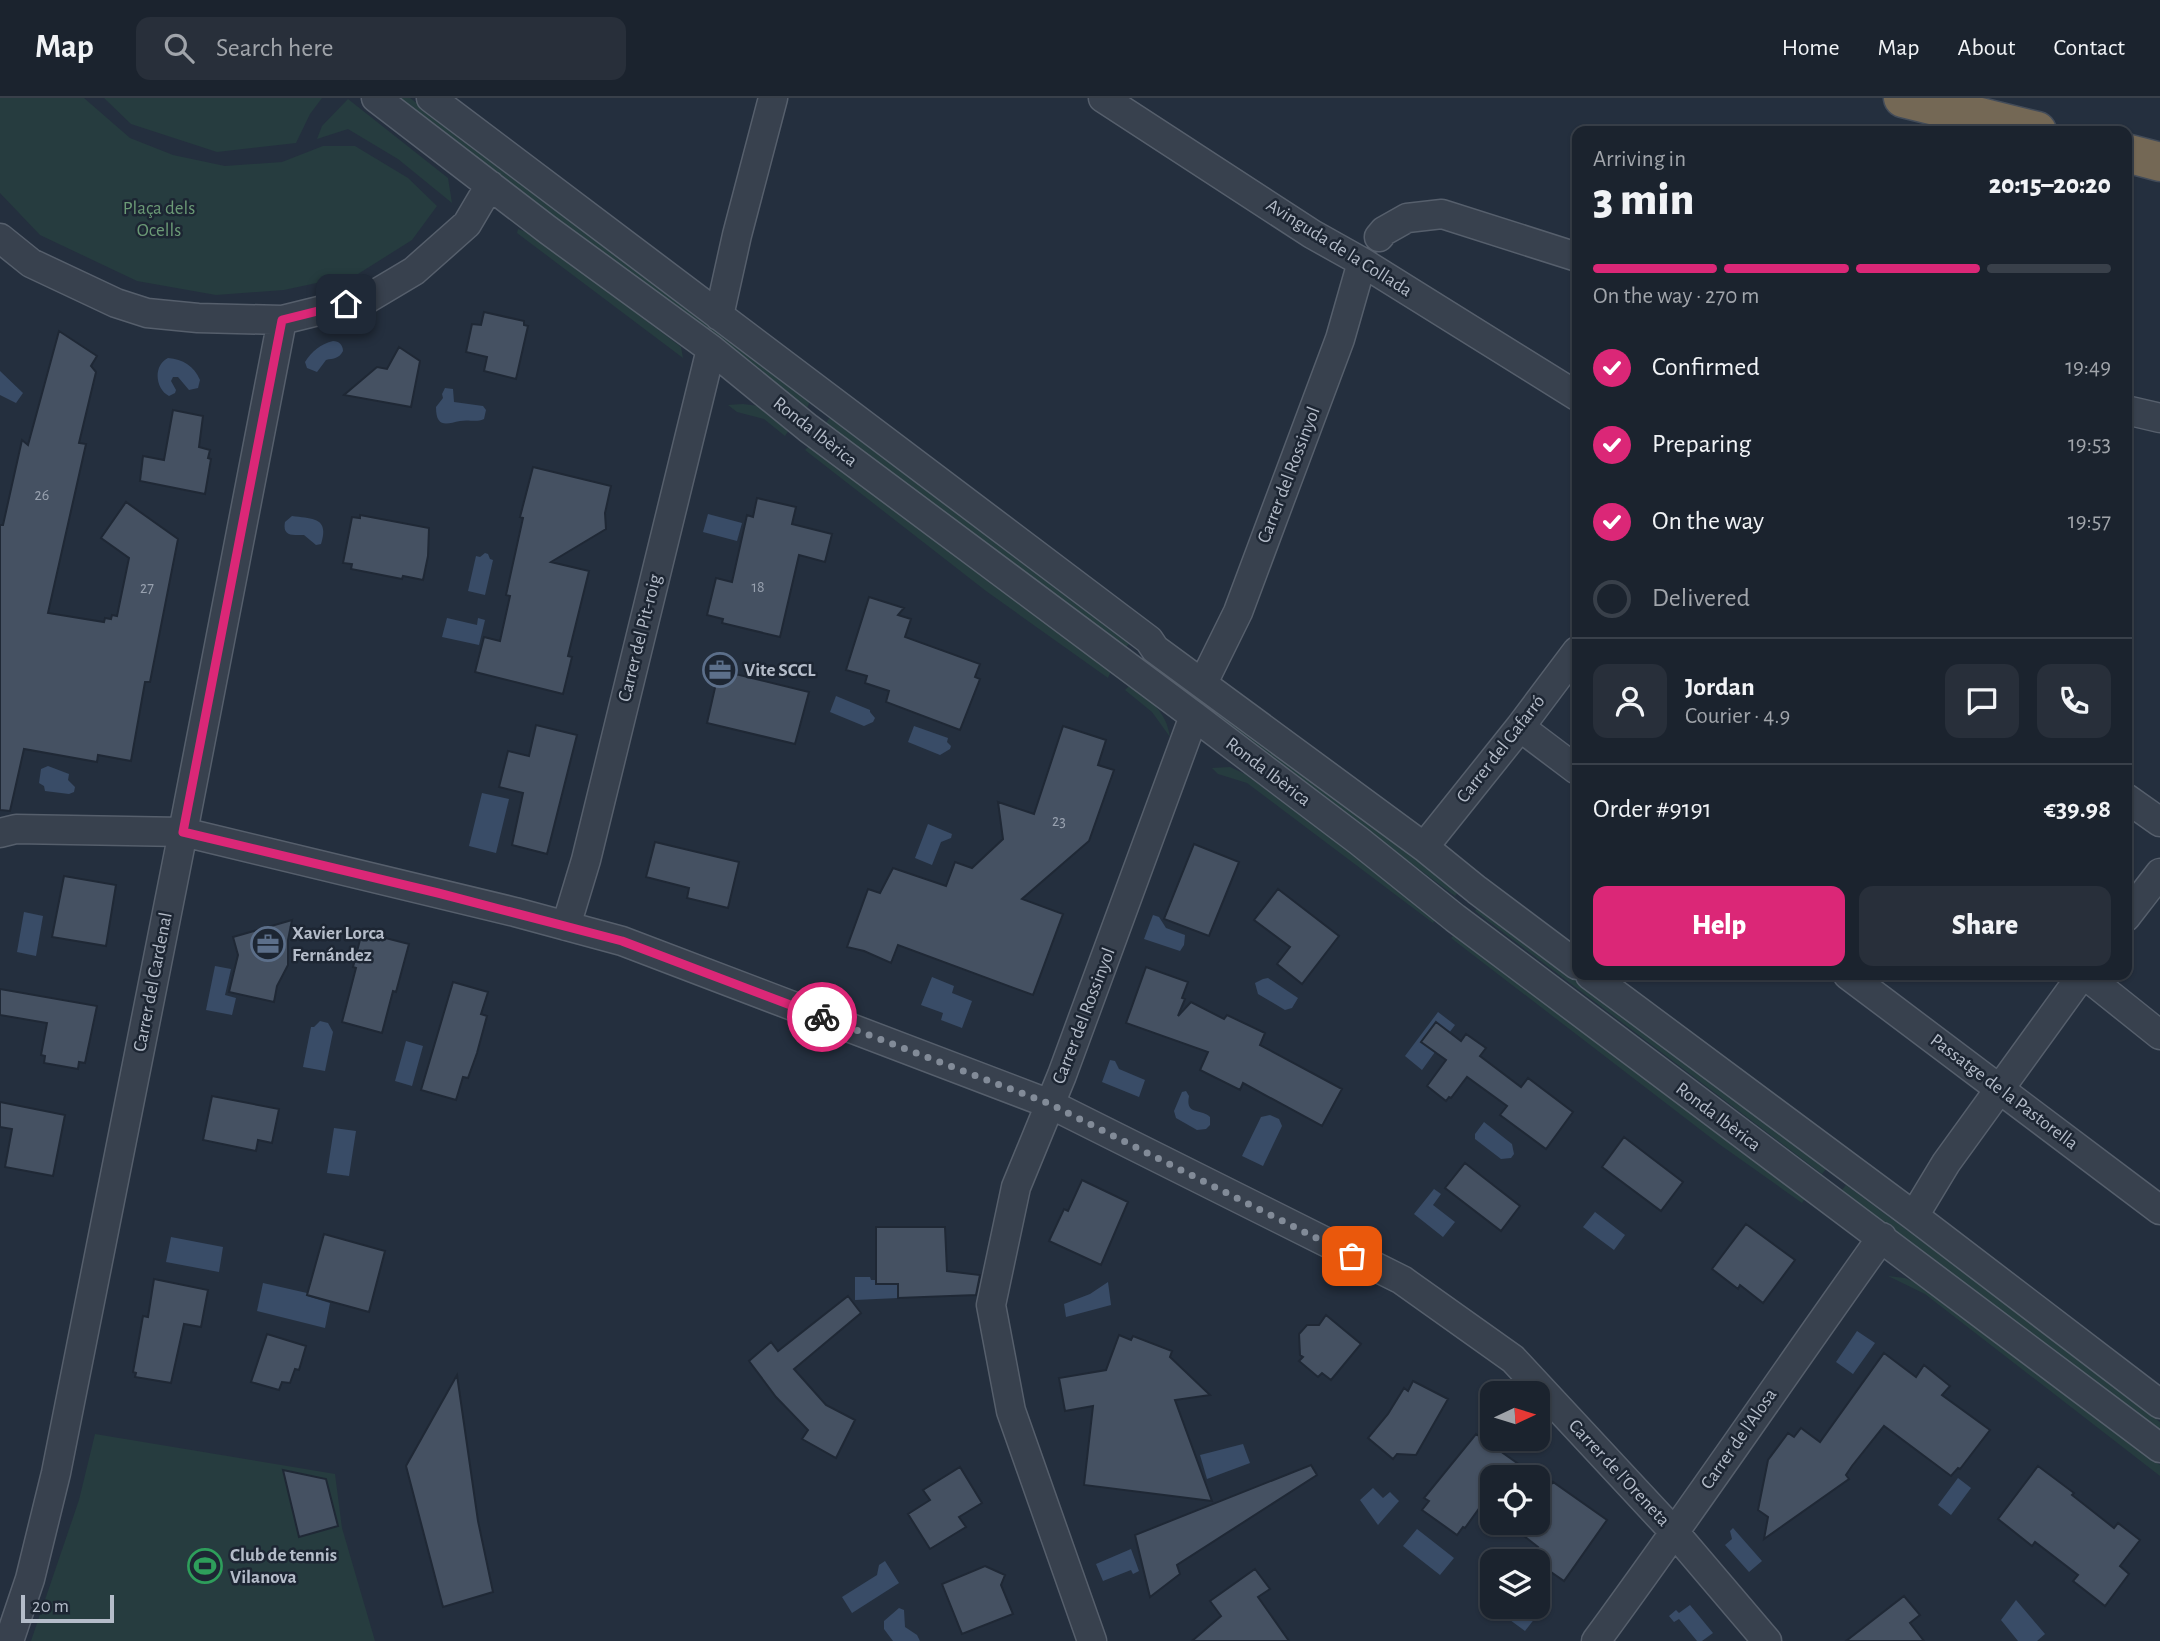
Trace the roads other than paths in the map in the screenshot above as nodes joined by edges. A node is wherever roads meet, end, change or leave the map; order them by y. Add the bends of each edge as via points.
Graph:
1 (376, 98) edge
2 (430, 98) edge
3 (772, 98) edge
4 (1103, 98) edge
5 (1903, 98) edge
6 (2017, 126) edge
7 (2132, 155) edge
8 (2160, 162) edge
9 (491, 185) junction
10 (1380, 237) dead end
11 (0, 238) edge
12 (1572, 255) edge
13 (1362, 262) junction
14 (719, 316) junction
15 (282, 320) junction
16 (711, 349) junction
17 (1572, 394) edge
18 (2132, 411) edge
19 (2160, 418) edge
20 (1572, 658) edge
21 (1203, 683) junction
22 (1194, 716) junction
23 (1520, 727) junction
24 (1572, 766) edge
25 (2132, 802) edge
26 (2160, 822) edge
27 (183, 832) junction
28 (0, 833) edge
29 (1424, 847) junction
30 (2160, 873) edge
31 (2132, 909) edge
32 (566, 926) junction
33 (1572, 961) edge
34 (1597, 980) edge
35 (1855, 980) edge
36 (2080, 980) edge
37 (2090, 980) edge
38 (2160, 1035) edge
39 (1999, 1089) junction
40 (1050, 1104) junction
41 (2160, 1210) edge
42 (1914, 1216) junction
43 (1882, 1237) junction
44 (2160, 1404) edge
45 (2160, 1448) edge
46 (1675, 1533) junction
47 (9, 1641) edge
48 (1092, 1641) edge
49 (1596, 1641) edge
50 (1768, 1641) edge

1 - 9 street, Ronda Ibèrica
2 - 14 street, Ronda Ibèrica
3 - 14 street
4 - 13 street, Avinguda de la Collada
5 - 6 highway
7 - 8 highway
9 - 15 street via 467,224 414,271 367,299
9 - 16 street, Ronda Ibèrica
10 - 12 street via 1407,218 1442,214
11 - 15 street via 31,263 147,313
13 - 17 street, Avinguda de la Collada
13 - 21 street, Carrer del Rossinyol via 1340,339 1238,612
14 - 21 street, Ronda Ibèrica
15 - 27 street, Carrer del Cardenal
16 - 22 street, Ronda Ibèrica via 808,428
16 - 32 street, Carrer del Pit-roig
18 - 19 street
20 - 23 street, Carrer del Gafarró
21 - 29 street, Ronda Ibèrica
22 - 40 street, Carrer del Rossinyol
22 - 43 street, Ronda Ibèrica via 1466,927
23 - 24 street
23 - 29 street, Carrer del Gafarró
25 - 26 street
27 - 28 street, Carrer de l'Oreneta
27 - 32 street, Carrer de l'Oreneta
27 - 47 street, Carrer del Cardenal via 56,1473 30,1579
29 - 33 street, Ronda Ibèrica
30 - 31 street
32 - 40 street, Carrer de l'Oreneta via 622,941
34 - 42 street, Ronda Ibèrica
35 - 39 street, Passatge de la Pastorella
36 - 39 street
37 - 38 street
39 - 41 street, Passatge de la Pastorella
39 - 42 street
40 - 46 street, Carrer de l'Oreneta via 1402,1280 1513,1359
40 - 48 street, Carrer del Rossinyol via 1016,1187 991,1305 1012,1411
42 - 44 street, Ronda Ibèrica
43 - 45 street, Ronda Ibèrica
43 - 46 street, Carrer de l'Alosa
46 - 49 street, Carrer de l'Alosa
46 - 50 street, Carrer de l'Oreneta

